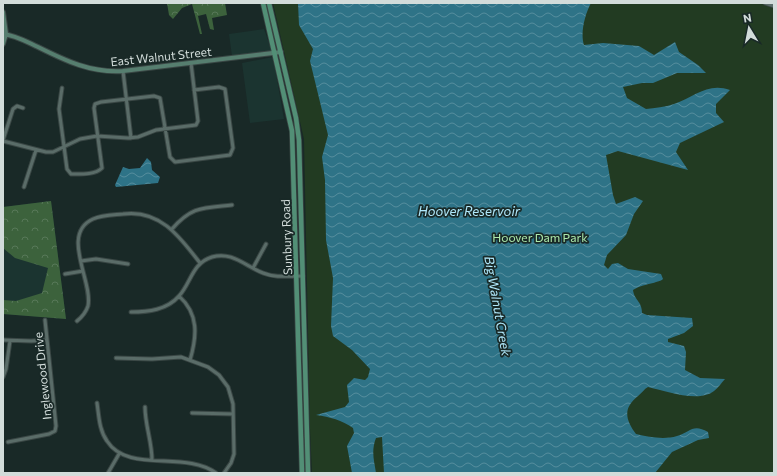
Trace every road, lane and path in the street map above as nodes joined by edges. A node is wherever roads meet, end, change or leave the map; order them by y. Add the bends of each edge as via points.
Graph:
1 (263, 3) edge
2 (269, 3) edge
3 (765, 3) edge
4 (774, 6) edge
5 (3, 12) edge
6 (4, 34) edge
7 (3, 44) edge
8 (278, 53) junction
9 (191, 63) junction
10 (123, 71) junction
11 (62, 88) dead end
12 (194, 90) junction
13 (127, 99) junction
14 (24, 108) dead end
15 (166, 129) junction
16 (97, 136) junction
17 (131, 138) junction
18 (3, 140) edge
19 (64, 147) junction
20 (36, 150) junction
21 (24, 187) dead end
22 (232, 205) dead end
23 (82, 222) dead end
24 (85, 225) junction
25 (172, 229) junction
26 (266, 244) dead end
27 (81, 261) junction
28 (200, 263) junction
29 (128, 264) dead end
30 (253, 268) junction
31 (83, 270) junction
32 (65, 274) dead end
33 (300, 276) junction
34 (179, 296) junction
35 (131, 312) dead end
36 (45, 320) dead end
37 (77, 321) dead end
38 (3, 340) edge
39 (10, 340) junction
40 (47, 340) junction
41 (116, 358) dead end
42 (190, 360) junction
43 (3, 377) edge
44 (97, 403) dead end
45 (146, 407) dead end
46 (192, 413) dead end
47 (233, 414) junction
48 (8, 442) dead end
49 (119, 454) junction
50 (152, 460) junction
51 (108, 473) edge
52 (216, 473) edge
53 (224, 473) edge
54 (302, 473) edge
55 (308, 473) edge

1 - 8 main road, Sunbury Road
2 - 8 main road, Sunbury Road
3 - 4 street
5 - 6 main road
6 - 7 main road
6 - 10 main road, East Walnut Street via 84,68 105,72
8 - 9 main road, East Walnut Street
8 - 33 main road, Sunbury Road via 292,131
8 - 33 main road, Sunbury Road via 287,94 294,107 299,140
9 - 10 main road, East Walnut Street
9 - 12 street
10 - 13 street
11 - 19 street via 59,109
12 - 15 street via 197,124
12 - 15 street via 219,87 225,89 232,154 185,161 172,160
13 - 15 street via 157,96 161,101
13 - 16 street via 95,104
13 - 17 street
14 - 18 street via 17,106 13,109
15 - 17 street
16 - 17 street
16 - 19 street via 80,139
16 - 19 street via 102,166 99,171 69,173
18 - 20 street
19 - 20 street via 53,152
20 - 21 street
22 - 25 street via 194,210
23 - 24 street
24 - 25 street via 96,218 134,213 156,219
24 - 27 street via 78,238
25 - 28 street
26 - 30 street
27 - 29 street via 96,259
27 - 31 street
28 - 30 street via 213,256 226,256
28 - 34 street
30 - 33 street via 272,275
31 - 32 street
31 - 37 street via 89,293 88,307
33 - 54 main road, Sunbury Road
33 - 55 main road
34 - 35 street via 162,308
34 - 42 street via 190,307 193,317 195,339
36 - 40 street, Inglewood Drive
38 - 39 street
39 - 40 street
39 - 43 street
40 - 48 street, Inglewood Drive via 57,422 55,430 49,434
41 - 42 street via 152,359 175,356
42 - 47 street via 214,370 223,380 231,395
44 - 49 street via 101,429 107,442
45 - 50 street
46 - 47 street
47 - 53 street via 233,458
49 - 50 street via 140,460
49 - 51 street
50 - 52 street via 188,462 204,466

